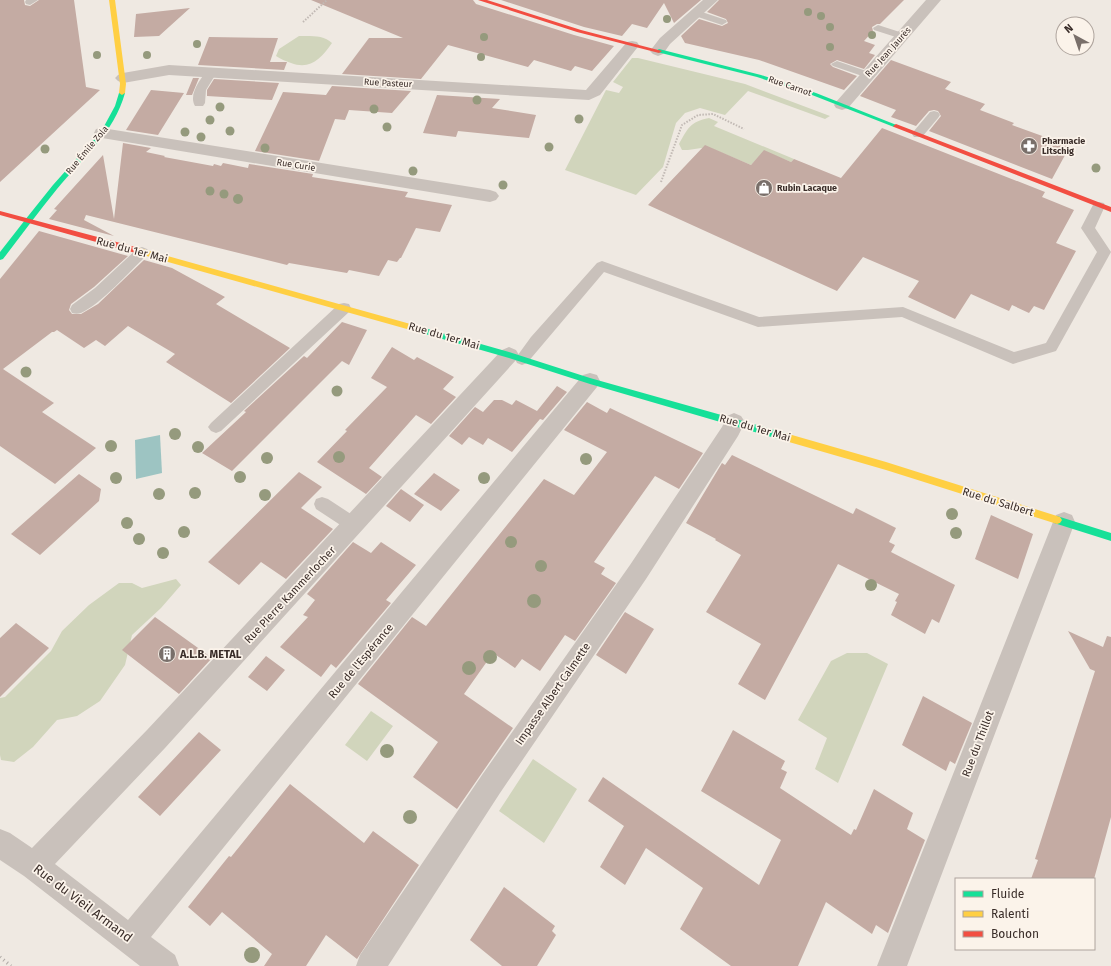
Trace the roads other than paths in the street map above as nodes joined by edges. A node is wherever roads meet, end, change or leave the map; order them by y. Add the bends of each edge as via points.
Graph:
1 (112, 0) edge
2 (481, 0) edge
3 (711, 0) edge
4 (934, 0) edge
5 (696, 13) junction
6 (722, 22) dead end
7 (878, 28) dead end
8 (902, 36) junction
9 (632, 45) junction
10 (658, 51) junction
11 (837, 64) dead end
12 (210, 72) junction
13 (868, 75) junction
14 (122, 78) junction
15 (199, 103) dead end
16 (842, 105) junction
17 (934, 115) dead end
18 (102, 133) junction
19 (918, 134) junction
20 (490, 196) dead end
21 (1100, 206) edge
22 (0, 214) edge
23 (27, 221) junction
24 (142, 252) junction
25 (0, 257) edge
26 (344, 308) junction
27 (77, 309) dead end
28 (516, 357) junction
29 (590, 380) junction
30 (734, 422) junction
31 (216, 426) dead end
32 (886, 466) joint
33 (322, 504) dead end
34 (1064, 522) junction
35 (354, 525) junction
36 (1111, 537) edge
37 (0, 843) edge
38 (34, 866) junction
39 (130, 940) junction
40 (164, 966) edge
41 (371, 966) edge
42 (892, 966) edge

1 - 14 street, Rue Émile Zola
2 - 9 street, Rue Carnot via 543,21
3 - 5 street
4 - 8 street, Rue Jean Jaurès
5 - 6 lane
5 - 10 street via 665,41
7 - 8 lane
8 - 13 street, Rue Jean Jaurès
9 - 10 street, Rue Carnot
9 - 12 street, Rue Pasteur via 594,92 588,94
10 - 16 street, Rue Carnot via 759,76
11 - 13 lane
12 - 14 street, Rue Pasteur via 169,70
12 - 15 lane via 200,90
13 - 16 street, Rue Jean Jaurès
14 - 18 street, Rue Émile Zola via 120,102
16 - 19 street, Rue Carnot
17 - 19 lane
18 - 20 street, Rue Curie
18 - 23 street, Rue Émile Zola
19 - 21 street, Rue Carnot
21 - 28 lane via 1088,228 1104,252 1086,287 1051,347 1013,358 903,312 758,322 602,266 536,341
22 - 23 street, Rue du 1er Mai
23 - 24 street, Rue du 1er Mai
23 - 25 street, Rue Émile Zola
24 - 26 street, Rue du 1er Mai
24 - 27 lane via 100,292
26 - 28 street, Rue du 1er Mai
26 - 31 lane
28 - 29 street, Rue du 1er Mai
28 - 35 street, Rue PIerre Kammerlocher
29 - 30 street, Rue du 1er Mai
29 - 39 street, Rue de l'Espérance
30 - 32 street, Rue du 1er Mai
30 - 41 street, Impasse Albert Calmette via 638,572 491,784
32 - 34 street, Rue du Salbert
33 - 35 lane
34 - 36 street, Rue du Salbert
34 - 42 street, Rue du Thillot
35 - 38 street, Rue PIerre Kammerlocher via 156,740
37 - 38 street, Rue du Vieil Armand
38 - 39 street, Rue du Vieil Armand
39 - 40 street, Rue du Vieil Armand

